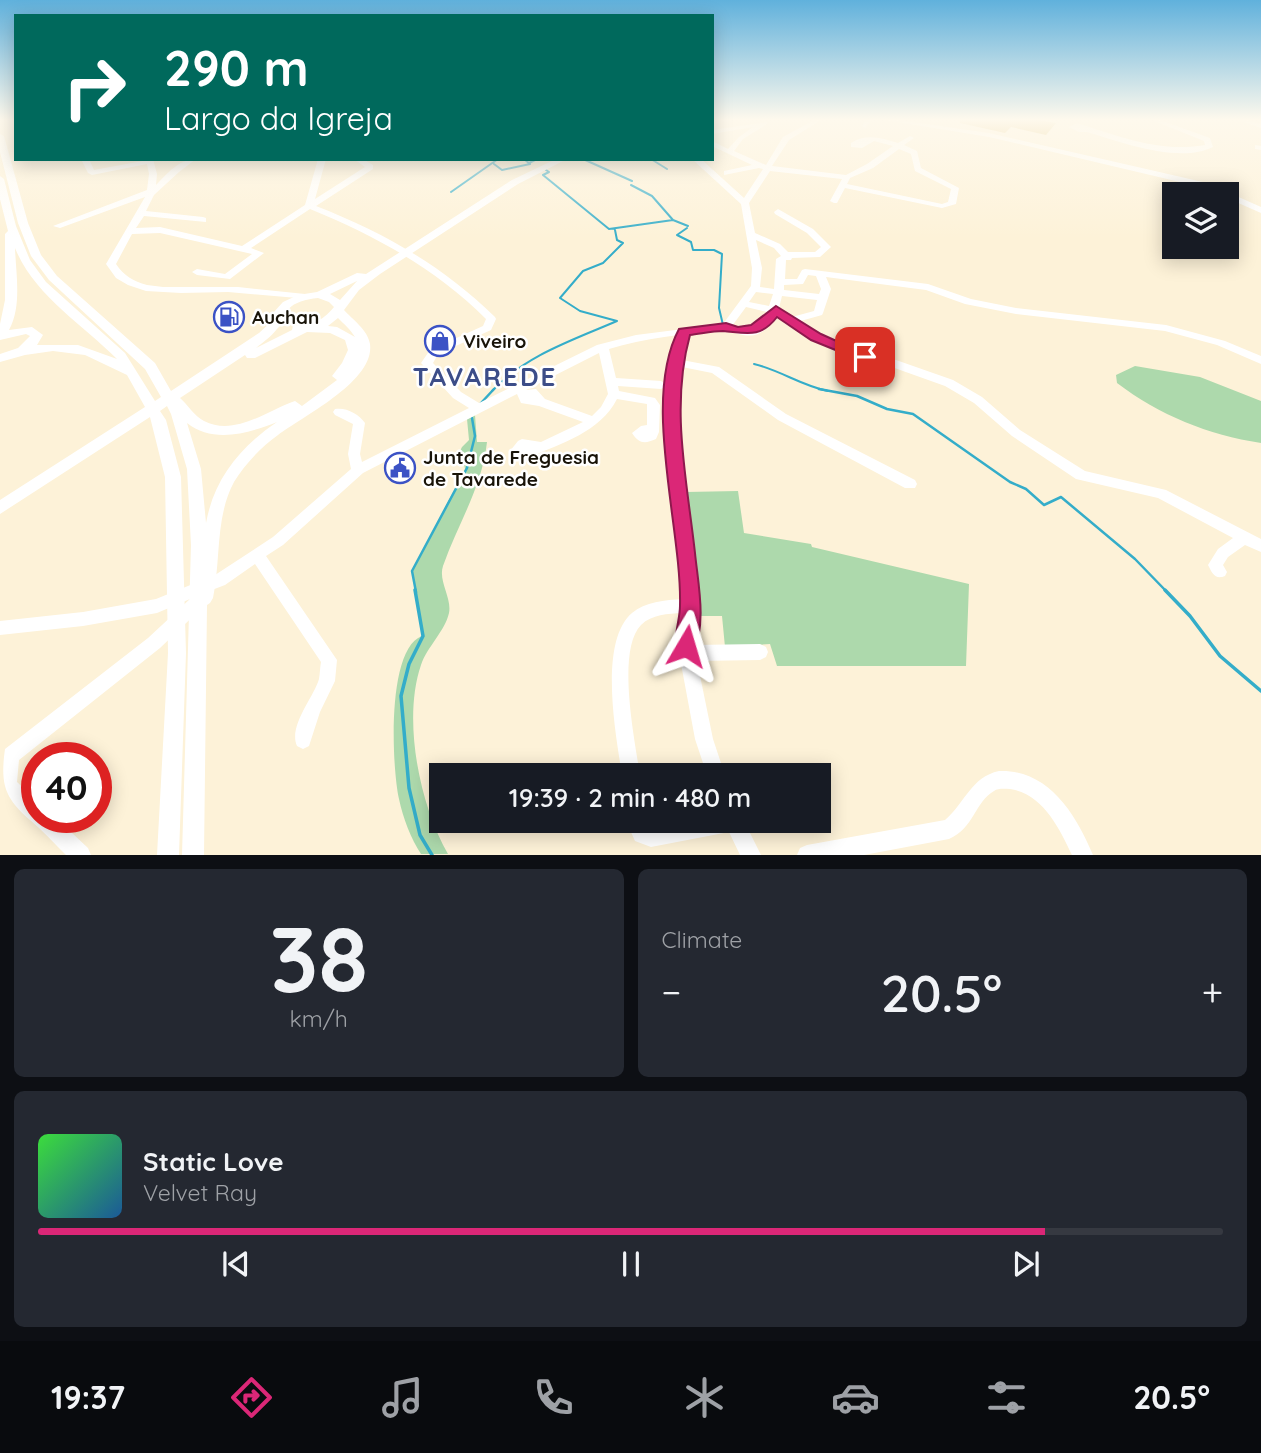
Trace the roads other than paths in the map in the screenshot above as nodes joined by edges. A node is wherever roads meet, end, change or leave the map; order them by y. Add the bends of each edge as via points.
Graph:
1 (6, 160) edge
2 (746, 160) edge
3 (768, 160) edge
4 (876, 160) edge
5 (916, 160) edge
6 (1097, 160) edge
7 (86, 161) edge
8 (146, 161) edge
9 (150, 161) edge
10 (189, 161) edge
11 (321, 161) edge
12 (361, 161) edge
13 (550, 161) edge
14 (559, 161) edge
15 (699, 161) edge
16 (762, 167) junction
17 (784, 171) junction
18 (727, 173) dead end
19 (847, 177) junction
20 (0, 179) edge
21 (809, 180) dead end
22 (841, 185) junction
23 (153, 192) junction
24 (834, 201) dead end
25 (745, 203) junction
26 (309, 206) junction
27 (1261, 210) edge
28 (778, 212) dead end
29 (141, 213) junction
30 (203, 220) dead end
31 (11, 226) junction
32 (57, 226) dead end
33 (129, 230) junction
34 (752, 235) junction
35 (410, 247) junction
36 (245, 248) junction
37 (785, 257) junction
38 (390, 260) junction
39 (754, 260) junction
40 (197, 272) dead end
41 (805, 272) junction
42 (820, 274) junction
43 (781, 286) junction
44 (755, 289) junction
45 (250, 291) junction
46 (311, 296) junction
47 (824, 298) junction
48 (745, 304) junction
49 (338, 308) junction
50 (776, 310) junction
51 (279, 316) junction
52 (788, 321) junction
53 (726, 327) junction
54 (308, 328) junction
55 (678, 332) junction
56 (0, 335) edge
57 (603, 348) junction
58 (9, 356) edge
59 (677, 356) junction
60 (1261, 359) edge
61 (132, 373) junction
62 (661, 385) dead end
63 (162, 387) junction
64 (613, 388) junction
65 (326, 390) junction
66 (541, 402) dead end
67 (478, 408) junction
68 (340, 412) dead end
69 (592, 421) junction
70 (653, 432) dead end
71 (541, 447) dead end
72 (358, 470) junction
73 (910, 484) dead end
74 (0, 508) edge
75 (0, 517) edge
76 (1244, 538) junction
77 (1261, 546) edge
78 (258, 556) junction
79 (1220, 572) dead end
80 (220, 580) junction
81 (691, 606) junction
82 (199, 618) junction
83 (0, 628) edge
84 (760, 652) dead end
85 (687, 653) junction
86 (303, 740) dead end
87 (27, 742) edge
88 (21, 746) edge
89 (630, 763) edge
90 (712, 763) edge
91 (21, 800) edge
92 (58, 833) edge
93 (642, 833) edge
94 (667, 833) edge
95 (740, 833) edge
96 (81, 855) edge
97 (168, 855) edge
98 (193, 855) edge
99 (751, 855) edge
100 (807, 855) edge
101 (1083, 855) edge

1 - 63 main road via 36,256 53,278 150,366
2 - 16 street
3 - 16 street
4 - 19 street
5 - 22 street via 918,169 955,188 952,204 942,206
6 - 27 street via 1222,191
7 - 8 street via 92,173
9 - 23 street via 156,180
10 - 23 street
11 - 26 street
12 - 26 street via 370,167
13 - 35 main road via 509,180
14 - 35 main road via 515,182
15 - 25 street
16 - 17 street
16 - 18 street
16 - 25 street
17 - 19 street
17 - 21 street via 781,176
19 - 22 street
20 - 31 main road
22 - 24 street
23 - 29 street
23 - 32 street
25 - 34 street
26 - 36 street
26 - 67 street via 410,253 491,319 487,328 434,352 427,363 457,395
28 - 37 street via 810,231 826,247 817,255
29 - 30 street
29 - 33 street
31 - 56 main road via 8,324
31 - 61 main road via 25,260 42,284 121,356
33 - 36 street via 160,230
33 - 45 street via 111,264 116,275 130,284 155,289
34 - 37 street via 777,246
34 - 39 street
35 - 38 main road
36 - 40 street via 259,253 231,276
37 - 39 street
37 - 41 street via 800,263
37 - 43 street
38 - 46 main road
38 - 49 main road
39 - 44 street
41 - 42 street
41 - 43 street via 800,282
42 - 47 street
42 - 60 street via 928,287 969,302 1016,311 1167,328
43 - 44 street
43 - 47 street
43 - 50 street
44 - 48 street
45 - 46 street
45 - 51 street via 269,300
46 - 49 main road via 331,298
46 - 51 main road via 289,303
47 - 52 street via 818,313
48 - 50 street
48 - 53 street
49 - 54 main road via 329,321
49 - 65 main road via 361,335 365,348 357,369
50 - 52 street
50 - 53 street via 754,329
51 - 54 main road via 286,327
51 - 74 main road via 253,344
52 - 76 street via 855,354 949,383 1082,475 1161,494
53 - 55 street
54 - 65 main road via 333,330 350,338 354,350 348,365
54 - 75 main road via 258,350
55 - 57 street
55 - 59 street
56 - 58 main road via 34,332 36,340
57 - 64 street
57 - 67 street
58 - 61 main road via 69,345
59 - 73 street via 715,370 782,418
59 - 81 street via 672,433
61 - 97 main road via 159,420 173,477 177,653
62 - 64 street
63 - 65 main road via 201,425 227,429 283,414
63 - 82 main road via 178,414 194,469
64 - 69 street via 604,413
64 - 70 street via 651,401
65 - 82 main road via 243,458 225,485 213,518 208,582
66 - 69 street
67 - 72 street
68 - 72 street via 359,423 354,454
69 - 71 street
72 - 78 street
76 - 77 street
76 - 79 street via 1217,559
78 - 80 street
78 - 86 street via 329,660 327,681
80 - 83 street via 157,606
80 - 87 street via 154,643
81 - 85 street
81 - 89 street via 646,612 625,631 620,646
82 - 98 main road
84 - 85 street
85 - 90 street
88 - 91 street via 10,755 2,772 5,786
92 - 96 street
93 - 94 street via 651,837
95 - 99 street
100 - 101 street via 949,829 959,823 986,785 1000,779 1024,783 1046,796 1063,814

